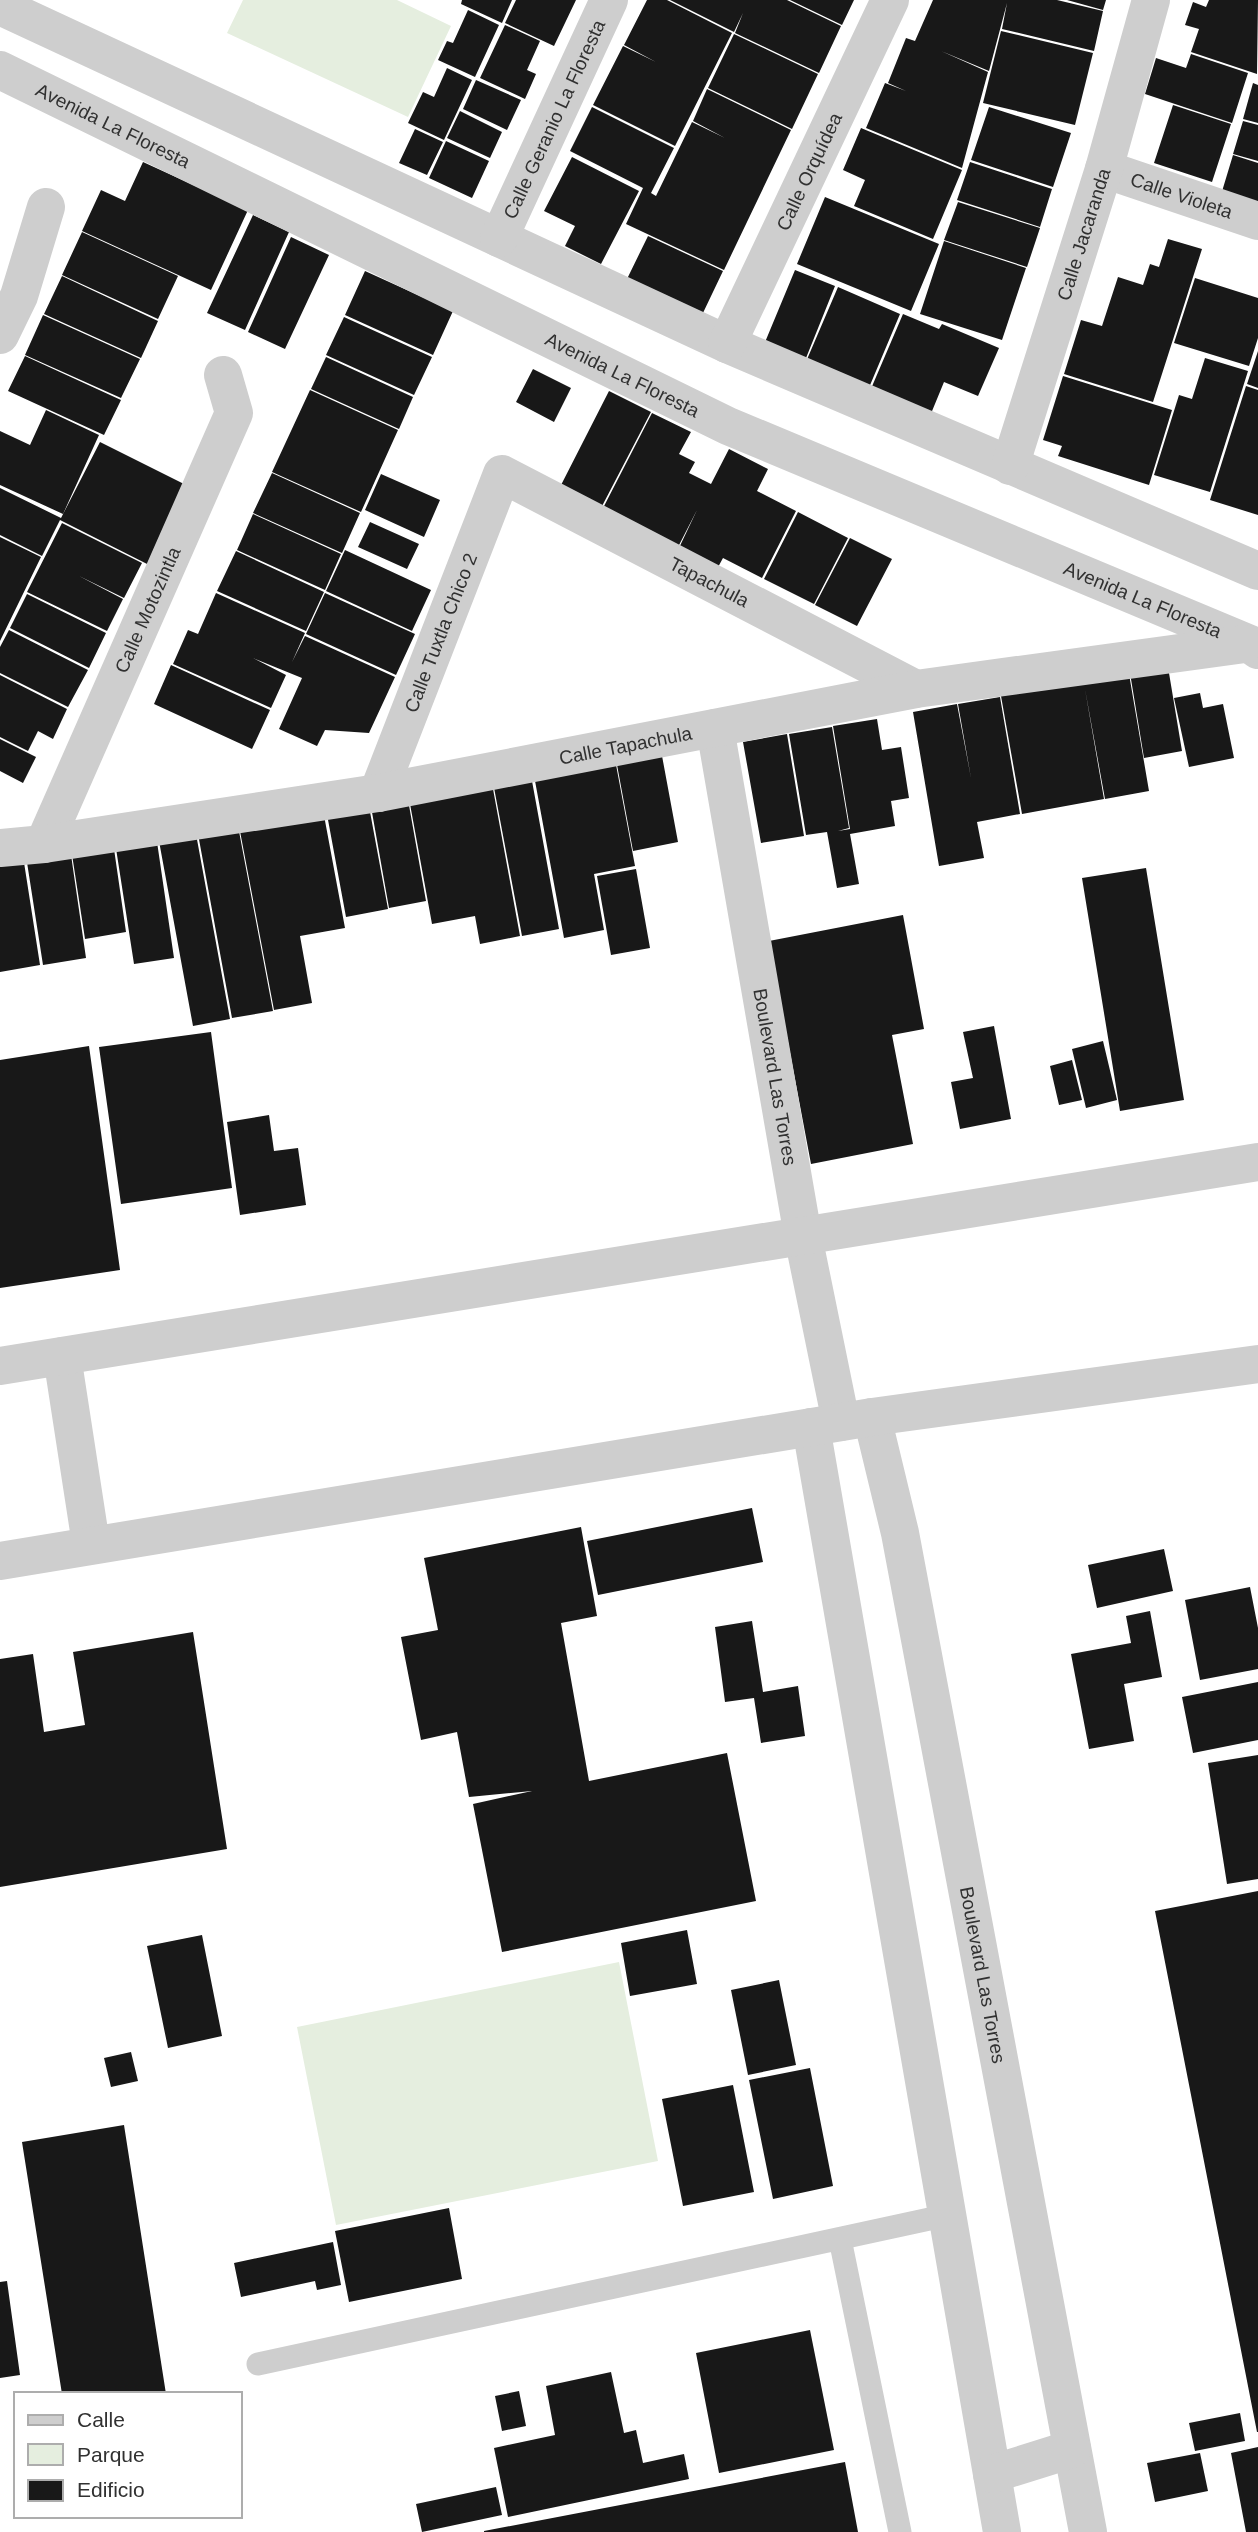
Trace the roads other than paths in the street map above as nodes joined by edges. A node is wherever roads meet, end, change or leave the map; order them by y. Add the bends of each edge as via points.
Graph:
1 (609, 0) edge
2 (890, 0) edge
3 (1151, 0) edge
4 (0, 6) edge
5 (0, 70) edge
6 (1104, 169) junction
7 (46, 207) dead end
8 (1258, 221) edge
9 (499, 238) junction
10 (0, 335) edge
11 (727, 344) junction
12 (223, 375) dead end
13 (1010, 466) junction
14 (502, 474) joint
15 (1258, 571) edge
16 (1254, 647) edge
17 (916, 689) junction
18 (715, 728) junction
19 (378, 793) junction
20 (44, 844) junction
21 (0, 848) edge
22 (1258, 1162) edge
23 (803, 1236) junction
24 (62, 1356) junction
25 (1258, 1364) edge
26 (0, 1366) edge
27 (841, 1422) junction
28 (91, 1544) junction
29 (0, 1561) edge
30 (948, 2215) junction
31 (840, 2239) junction
32 (258, 2364) dead end
33 (1072, 2449) junction
34 (992, 2474) junction
35 (900, 2532) edge
36 (1002, 2532) edge
37 (1088, 2532) edge

1 - 9 street, Calle Geranio La Floresta
2 - 11 street, Calle Orquídea
3 - 6 street, Calle Jacaranda
4 - 9 street
5 - 16 street, Avenida La Floresta via 728,426
6 - 8 street, Calle Violeta
6 - 13 street, Calle Jacaranda
7 - 10 street via 19,296
9 - 11 street
11 - 13 street
12 - 20 street, Calle Motozintla via 234,414
13 - 15 street
14 - 17 street, Tapachula
14 - 19 street, Calle Tuxtla Chico 2
16 - 17 street, Calle Tapachula via 1176,651
17 - 18 street, Calle Tapachula
18 - 19 street, Calle Tapachula
18 - 23 street, Boulevard Las Torres
19 - 20 street, Calle Tapachula
20 - 21 street, Calle Tapachula
22 - 23 street
23 - 24 street
23 - 27 street, Boulevard Las Torres
24 - 26 street
24 - 28 street
25 - 27 street
27 - 28 street
27 - 30 street, Boulevard Las Torres
27 - 33 street, Boulevard Las Torres via 900,1533
28 - 29 street
30 - 31 lane
30 - 34 street, Boulevard Las Torres
31 - 32 lane
31 - 35 lane
33 - 34 street
33 - 37 street, Boulevard Las Torres
34 - 36 street, Boulevard Las Torres

